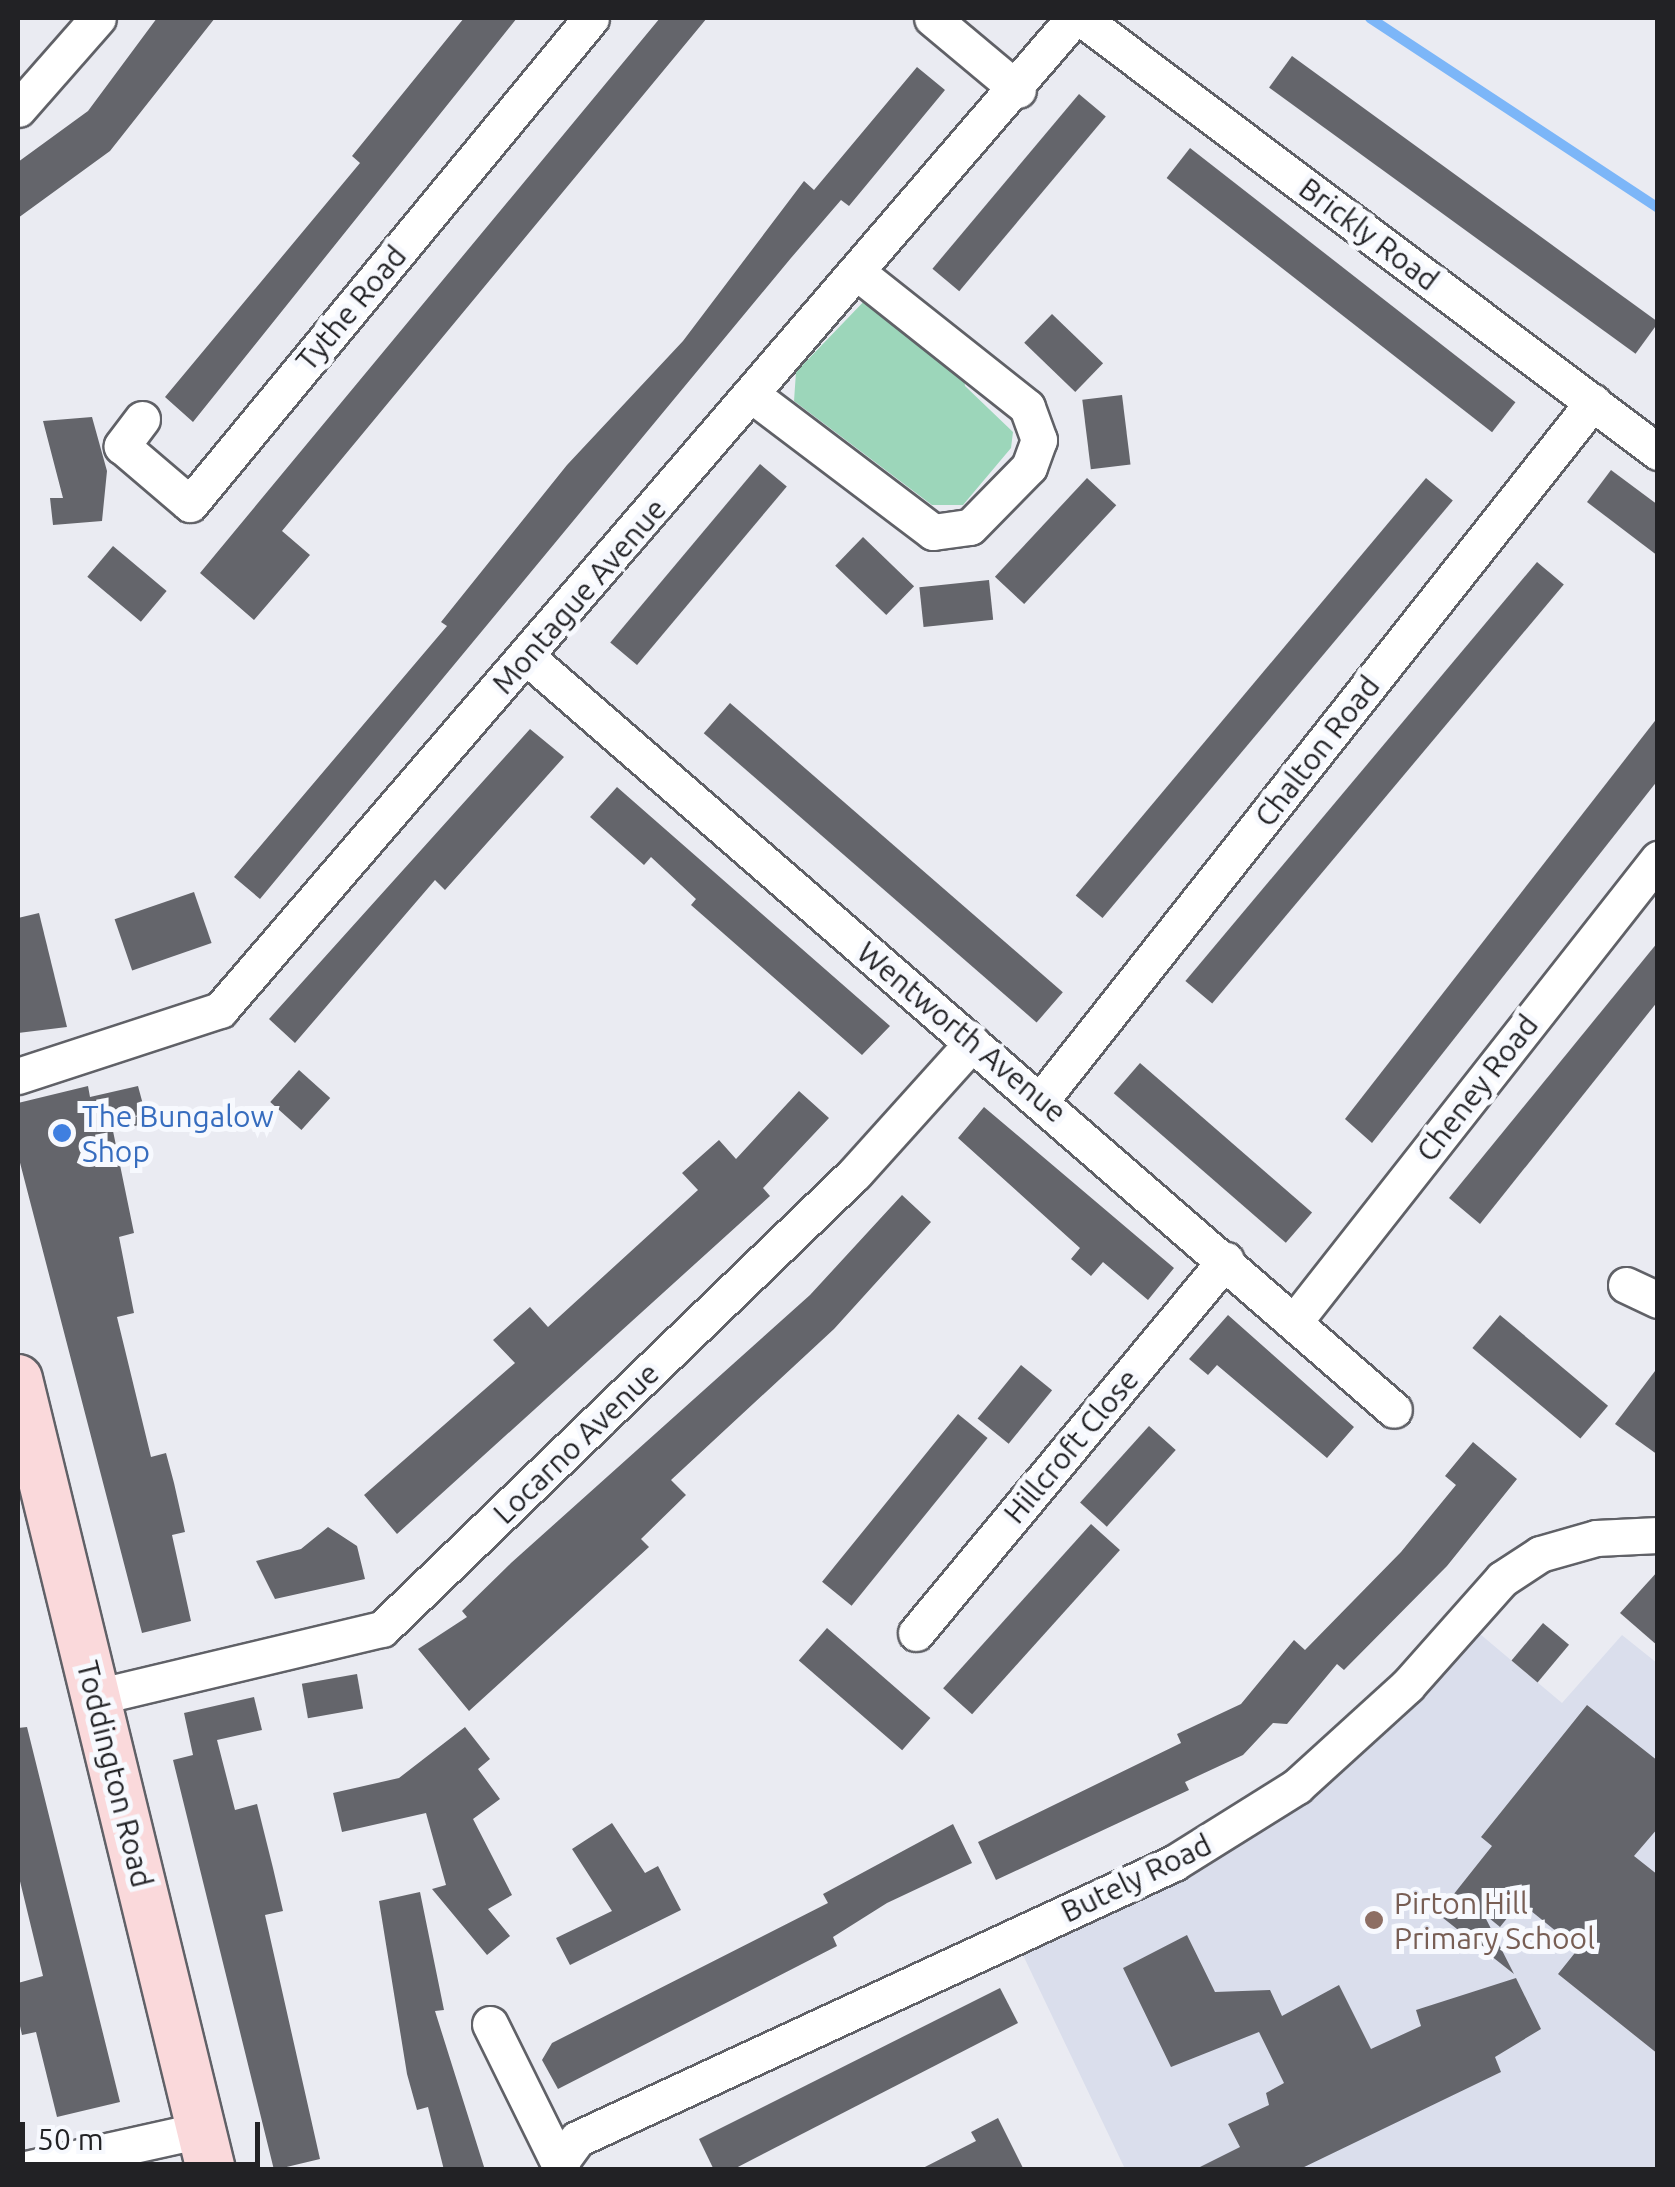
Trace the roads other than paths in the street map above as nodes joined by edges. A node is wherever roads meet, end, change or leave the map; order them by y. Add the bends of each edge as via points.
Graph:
1 (98, 18) edge
2 (591, 18) edge
3 (932, 18) edge
4 (1077, 18) edge
5 (1018, 90) junction
6 (18, 109) edge
7 (859, 274) junction
8 (752, 395) junction
9 (1592, 402) junction
10 (142, 419) dead end
11 (1658, 452) edge
12 (527, 658) junction
13 (1658, 859) edge
14 (972, 1043) junction
15 (18, 1076) edge
16 (1042, 1100) junction
17 (1226, 1260) junction
18 (1298, 1318) junction
19 (18, 1378) edge
20 (1394, 1410) dead end
21 (1658, 1535) edge
22 (916, 1632) dead end
23 (96, 1697) junction
24 (490, 2024) dead end
25 (206, 2150) edge
26 (562, 2164) edge
27 (22, 2170) edge

1 - 6 street
2 - 10 street, Tythe Road via 190,504 122,446
3 - 5 street
4 - 5 street, Montague Avenue
4 - 9 street, Brickly Road
5 - 7 street, Montague Avenue
7 - 8 street, Montague Avenue
7 - 8 street via 1027,408 1039,440 1028,467 970,527 933,532
8 - 12 street, Montague Avenue
9 - 11 street, Brickly Road
9 - 16 street, Chalton Road
12 - 14 street, Wentworth Avenue
12 - 15 street, Montague Avenue via 220,1010
13 - 18 street, Cheney Road
14 - 16 street, Wentworth Avenue
14 - 23 street, Locarno Avenue via 855,1173 382,1629
16 - 17 street, Wentworth Avenue
17 - 18 street, Wentworth Avenue
17 - 22 street, Hillcroft Close
18 - 20 street, Wentworth Avenue
19 - 23 main road, Toddington Road
21 - 26 street, Butely Road via 1596,1538 1515,1571 1296,1786 1174,1863 578,2138
23 - 25 main road, Toddington Road
24 - 26 street
25 - 27 street

